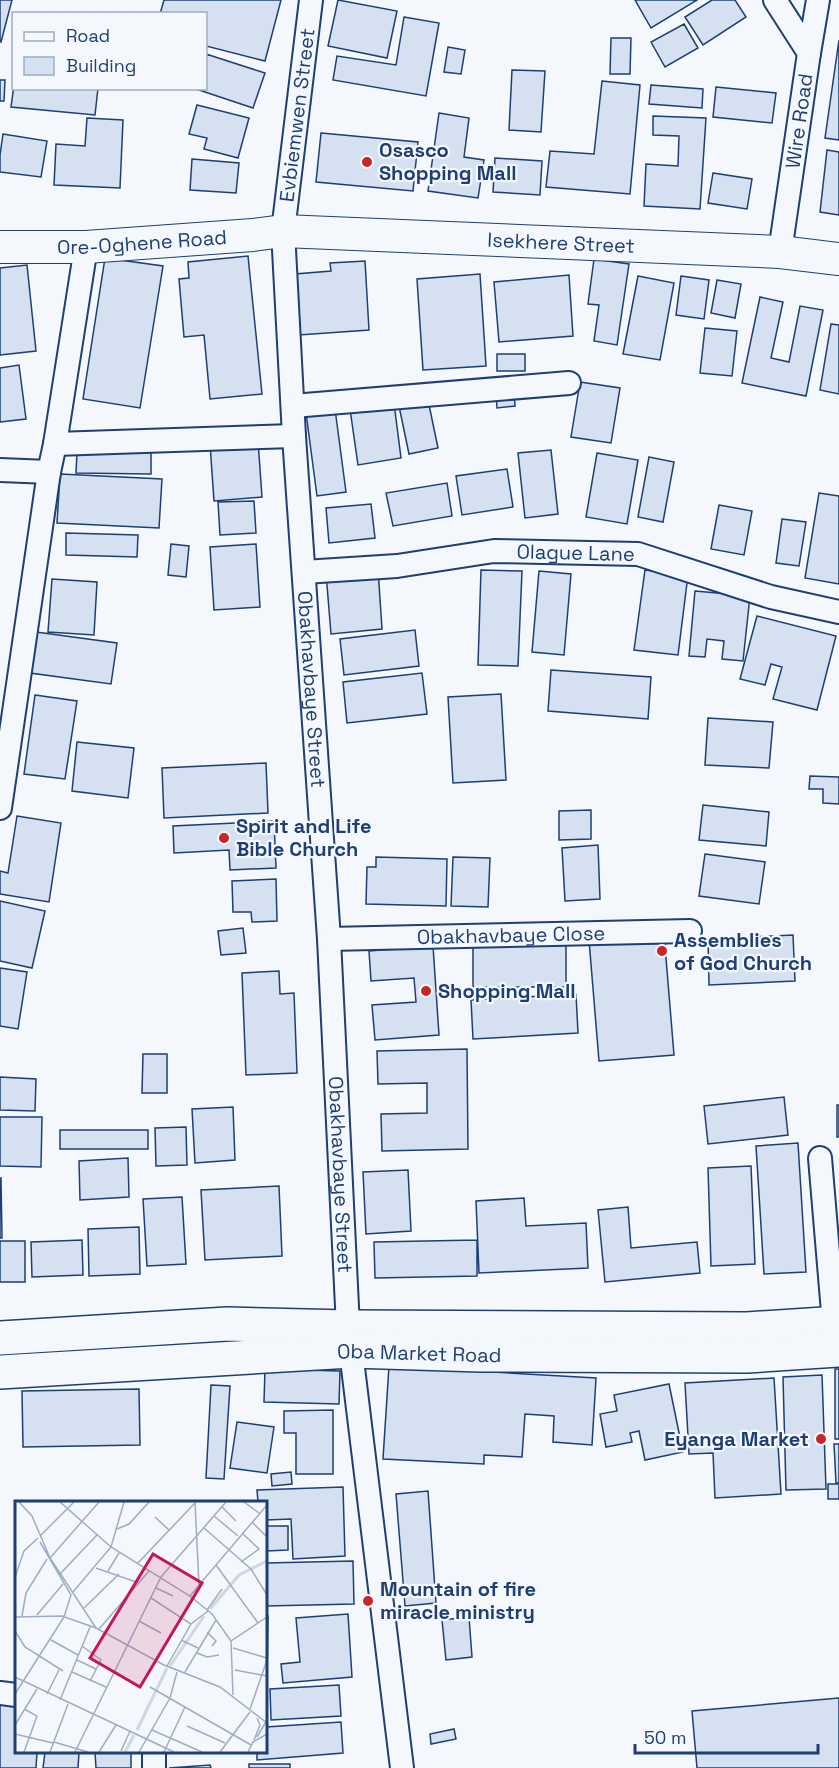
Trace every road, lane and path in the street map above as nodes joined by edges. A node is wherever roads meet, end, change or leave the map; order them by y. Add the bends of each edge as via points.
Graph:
1 (311, 0) edge
2 (775, 0) edge
3 (818, 0) edge
4 (809, 53) junction
5 (283, 231) junction
6 (0, 247) edge
7 (86, 247) junction
8 (780, 252) junction
9 (839, 259) edge
10 (569, 383) dead end
11 (292, 406) junction
12 (294, 436) junction
13 (55, 444) junction
14 (0, 470) edge
15 (49, 472) junction
16 (304, 572) junction
17 (839, 612) edge
18 (0, 808) edge
19 (690, 932) dead end
20 (329, 939) junction
21 (820, 1158) dead end
22 (837, 1332) edge
23 (0, 1338) edge
24 (349, 1339) junction
25 (0, 1372) edge
26 (0, 1693) edge
27 (15, 1695) edge
28 (402, 1768) edge

1 - 5 street, Evbiemwen Street
2 - 4 street, Wire Road
3 - 4 street
4 - 8 street, Wire Road
5 - 7 street, Ore-Oghene Road
5 - 8 street, Isekhere Street
5 - 11 street, Obakhavbaye Street
6 - 7 street, Ore-Oghene Road
7 - 13 street
8 - 9 street, Isekhere Street
10 - 11 street
11 - 12 street, Obakhavbaye Street
12 - 13 street
12 - 16 street, Obakhavbaye Street
13 - 15 street
14 - 15 street
15 - 18 street
16 - 17 street, Olague Lane via 397,566 494,551 638,554 771,597
16 - 20 street, Obakhavbaye Street
19 - 20 street, Obakhavbaye Close
20 - 24 street, Obakhavbaye Street
21 - 22 street
22 - 24 main road, Oba Market Road via 747,1356 493,1355
23 - 24 main road, Oba Market Road via 227,1324
24 - 25 main road, Oba Market Road
24 - 28 street, Obakhavbaye Street
26 - 27 street

